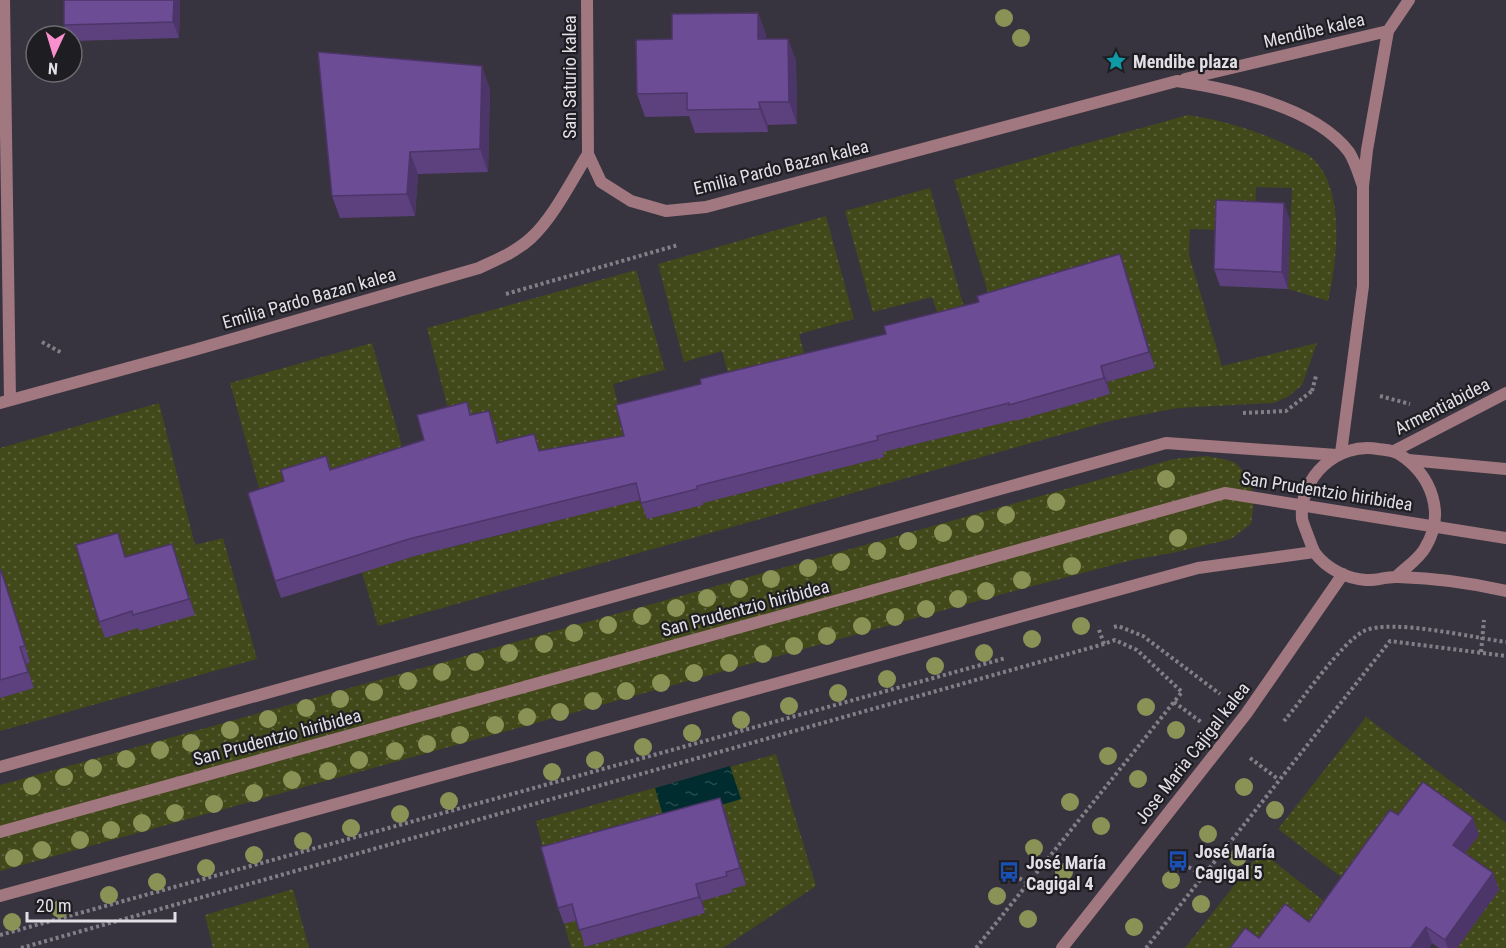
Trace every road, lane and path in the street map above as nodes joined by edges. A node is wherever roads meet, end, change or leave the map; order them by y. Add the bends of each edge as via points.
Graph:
1 (4, 0) edge
2 (586, 0) edge
3 (1409, 0) edge
4 (1388, 31) junction
5 (1177, 81) junction
6 (588, 154) junction
7 (1364, 186) junction
8 (680, 244) dead end
9 (501, 295) dead end
10 (36, 339) dead end
11 (72, 358) dead end
12 (1317, 369) dead end
13 (1311, 391) dead end
14 (1506, 393) edge
15 (5, 402) edge
16 (1394, 451) junction
17 (1339, 454) junction
18 (1409, 460) junction
19 (1506, 469) edge
20 (1303, 506) junction
21 (1434, 526) junction
22 (1506, 538) edge
23 (1314, 552) junction
24 (1343, 574) junction
25 (1396, 577) junction
26 (1506, 591) edge
27 (1088, 600) junction
28 (1100, 632) junction
29 (1088, 635) dead end
30 (1506, 642) edge
31 (1104, 644) junction
32 (1506, 656) edge
33 (1008, 657) dead end
34 (1246, 714) junction
35 (0, 767) edge
36 (0, 832) edge
37 (1179, 861) dead end
38 (1009, 872) dead end
39 (1204, 876) junction
40 (1027, 883) junction
41 (0, 896) edge
42 (0, 935) edge
43 (21, 948) edge
44 (976, 948) edge
45 (1062, 948) edge
46 (1146, 948) edge

1 - 15 street
2 - 6 street, San Saturio kalea
3 - 4 street, Mendibe kalea
4 - 5 street, Mendibe kalea
4 - 7 street, Mendibe kalea
5 - 6 street, Emilia Pardo Bazan kalea via 706,207 666,211 631,201 601,182
5 - 7 street, Emilia Pardo Bazan kalea via 1225,88 1282,107 1326,130 1349,153
6 - 15 street, Emilia Pardo Bazan kalea via 531,238 479,268
7 - 17 street, Mendibe kalea via 1363,286
8 - 9 path
10 - 11 path
12 - 13 path
14 - 16 street, Armentiabidea
16 - 17 street, San Prudentzio hiribidea via 1366,447
16 - 18 street
17 - 20 street via 1311,480
17 - 35 street, San Prudentzio hiribidea via 1166,443
18 - 19 street
18 - 21 street via 1430,485 1436,511
20 - 21 street, San Prudentzio hiribidea
20 - 23 street via 1302,520
20 - 36 street, San Prudentzio hiribidea via 1226,493
21 - 22 street, San Prudentzio hiribidea
21 - 25 street via 1425,550
23 - 24 street
23 - 27 street via 1198,568
24 - 25 street via 1366,580
24 - 34 street, Jose Maria Cajigal kalea
25 - 26 street
27 - 28 path
27 - 41 street
28 - 29 path
28 - 31 path
28 - 34 path via 1118,626 1143,636
30 - 34 path via 1399,625 1366,630 1349,643 1274,733
31 - 40 path via 1115,640 1137,650 1182,692
31 - 43 path
32 - 39 path via 1390,641
33 - 42 path
34 - 45 street, Jose Maria Cajigal kalea
37 - 39 path
38 - 40 path
39 - 46 path
40 - 44 path

